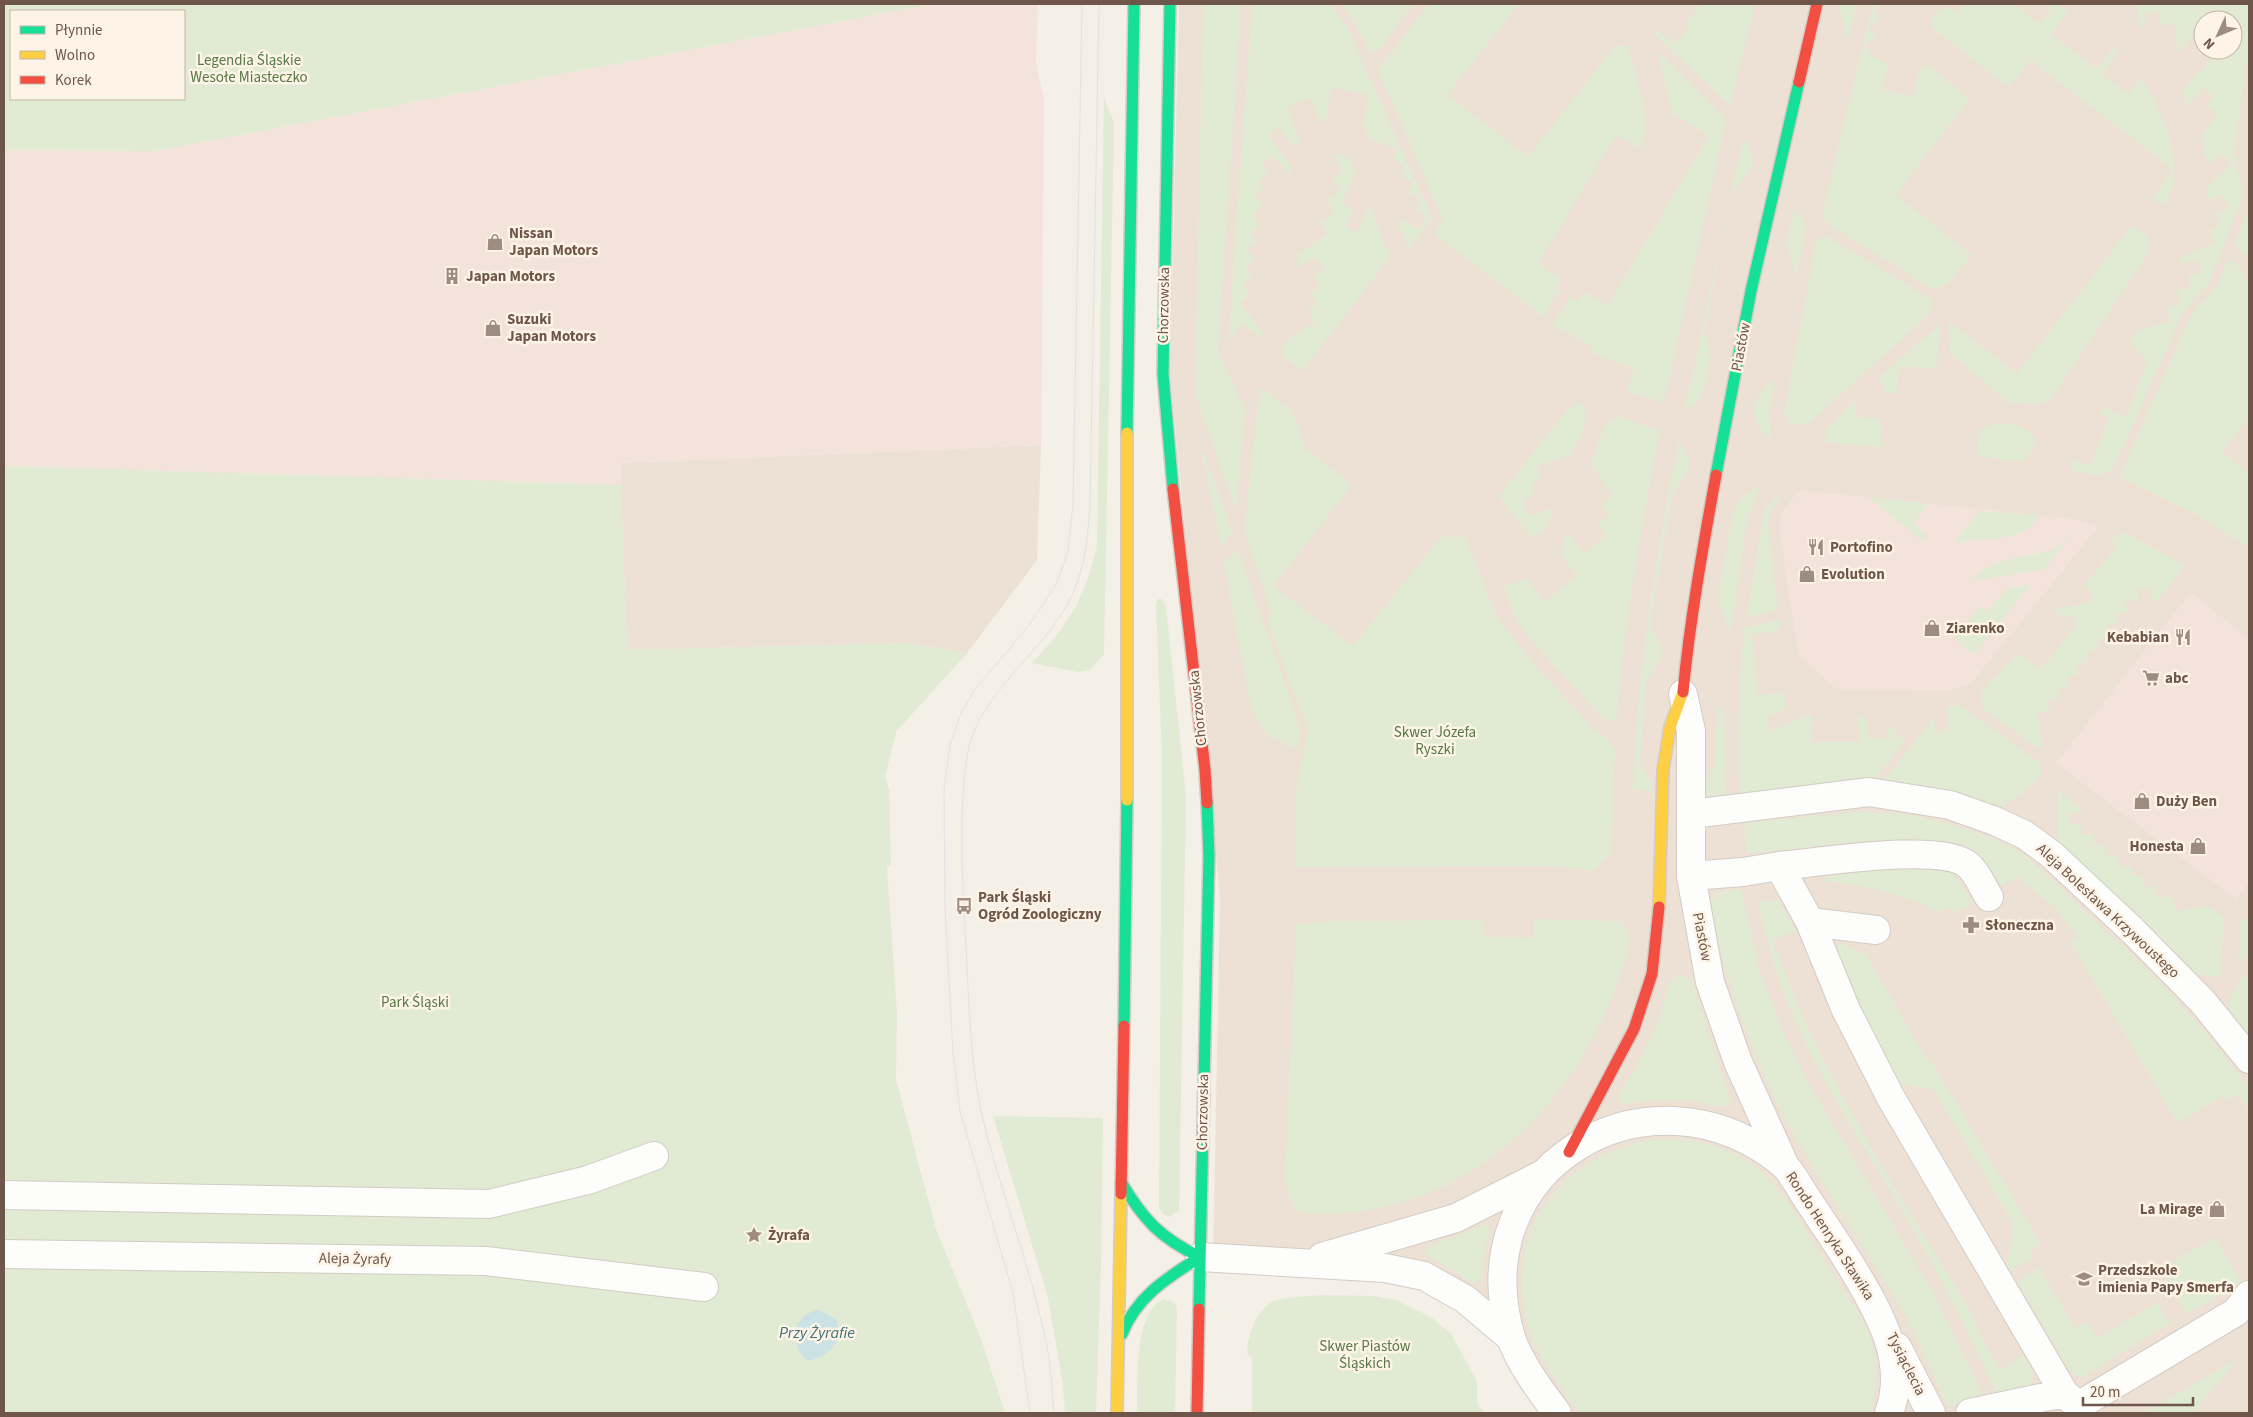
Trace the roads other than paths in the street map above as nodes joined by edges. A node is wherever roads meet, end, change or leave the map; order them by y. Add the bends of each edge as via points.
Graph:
1 (1134, 4) edge
2 (1170, 4) edge
3 (1817, 4) edge
4 (1683, 694) junction
5 (1700, 813) dead end
6 (1779, 866) junction
7 (1690, 876) junction
8 (1989, 897) dead end
9 (1810, 922) junction
10 (1876, 930) dead end
11 (2249, 1058) edge
12 (1569, 1152) junction
13 (654, 1156) dead end
14 (1785, 1166) junction
15 (1542, 1175) junction
16 (1121, 1182) junction
17 (4, 1195) edge
18 (4, 1254) edge
19 (1200, 1256) junction
20 (1308, 1262) junction
21 (704, 1287) dead end
22 (2249, 1294) edge
23 (1880, 1315) junction
24 (1511, 1338) junction
25 (1118, 1346) junction
26 (2064, 1393) junction
27 (1117, 1413) edge
28 (1196, 1413) edge
29 (1557, 1413) edge
30 (1889, 1413) edge
31 (1931, 1413) edge
32 (1970, 1413) edge

1 - 16 main road via 1126,481 1127,871
2 - 19 main road, Chorzowska via 1163,374 1172,484 1205,770 1209,855
3 - 4 main road, Piastów via 1751,292 1701,557
4 - 7 street, Piastów via 1691,731
4 - 12 main road, Piastów via 1670,728 1663,770 1659,910 1652,974 1634,1029
5 - 11 street, Aleja Bolesława Krzywoustego via 1869,792 1950,805 1995,820 2025,835 2052,855 2198,996
6 - 7 street
6 - 8 street via 1911,854 1946,855 1968,865
6 - 9 street
7 - 14 street, Piastów via 1710,982 1738,1062
9 - 10 street
9 - 26 street via 1846,1010 1891,1098
12 - 14 street, Rondo Henryka Sławika via 1613,1129 1648,1121 1680,1120 1715,1126 1744,1138
12 - 15 street, Rondo Henryka Sławika
13 - 17 street via 588,1180 489,1204
14 - 23 street, Rondo Henryka Sławika via 1852,1266
15 - 20 street via 1456,1218
15 - 24 street, Rondo Henryka Sławika via 1524,1201 1506,1252 1503,1288
16 - 19 main road via 1142,1216 1160,1235 1175,1246
16 - 25 main road
18 - 21 street, Aleja Żyrafy via 486,1261
19 - 20 street
19 - 25 main road via 1139,1300 1127,1318
19 - 28 main road, Chorzowska
20 - 24 street via 1394,1269 1424,1276 1465,1299
22 - 26 street via 2236,1312 2078,1406
23 - 30 street, Rondo Henryka Sławika via 1892,1353 1895,1386
23 - 31 street, Tysiąclecia
24 - 29 street, Rondo Henryka Sławika
25 - 27 main road
26 - 32 street

